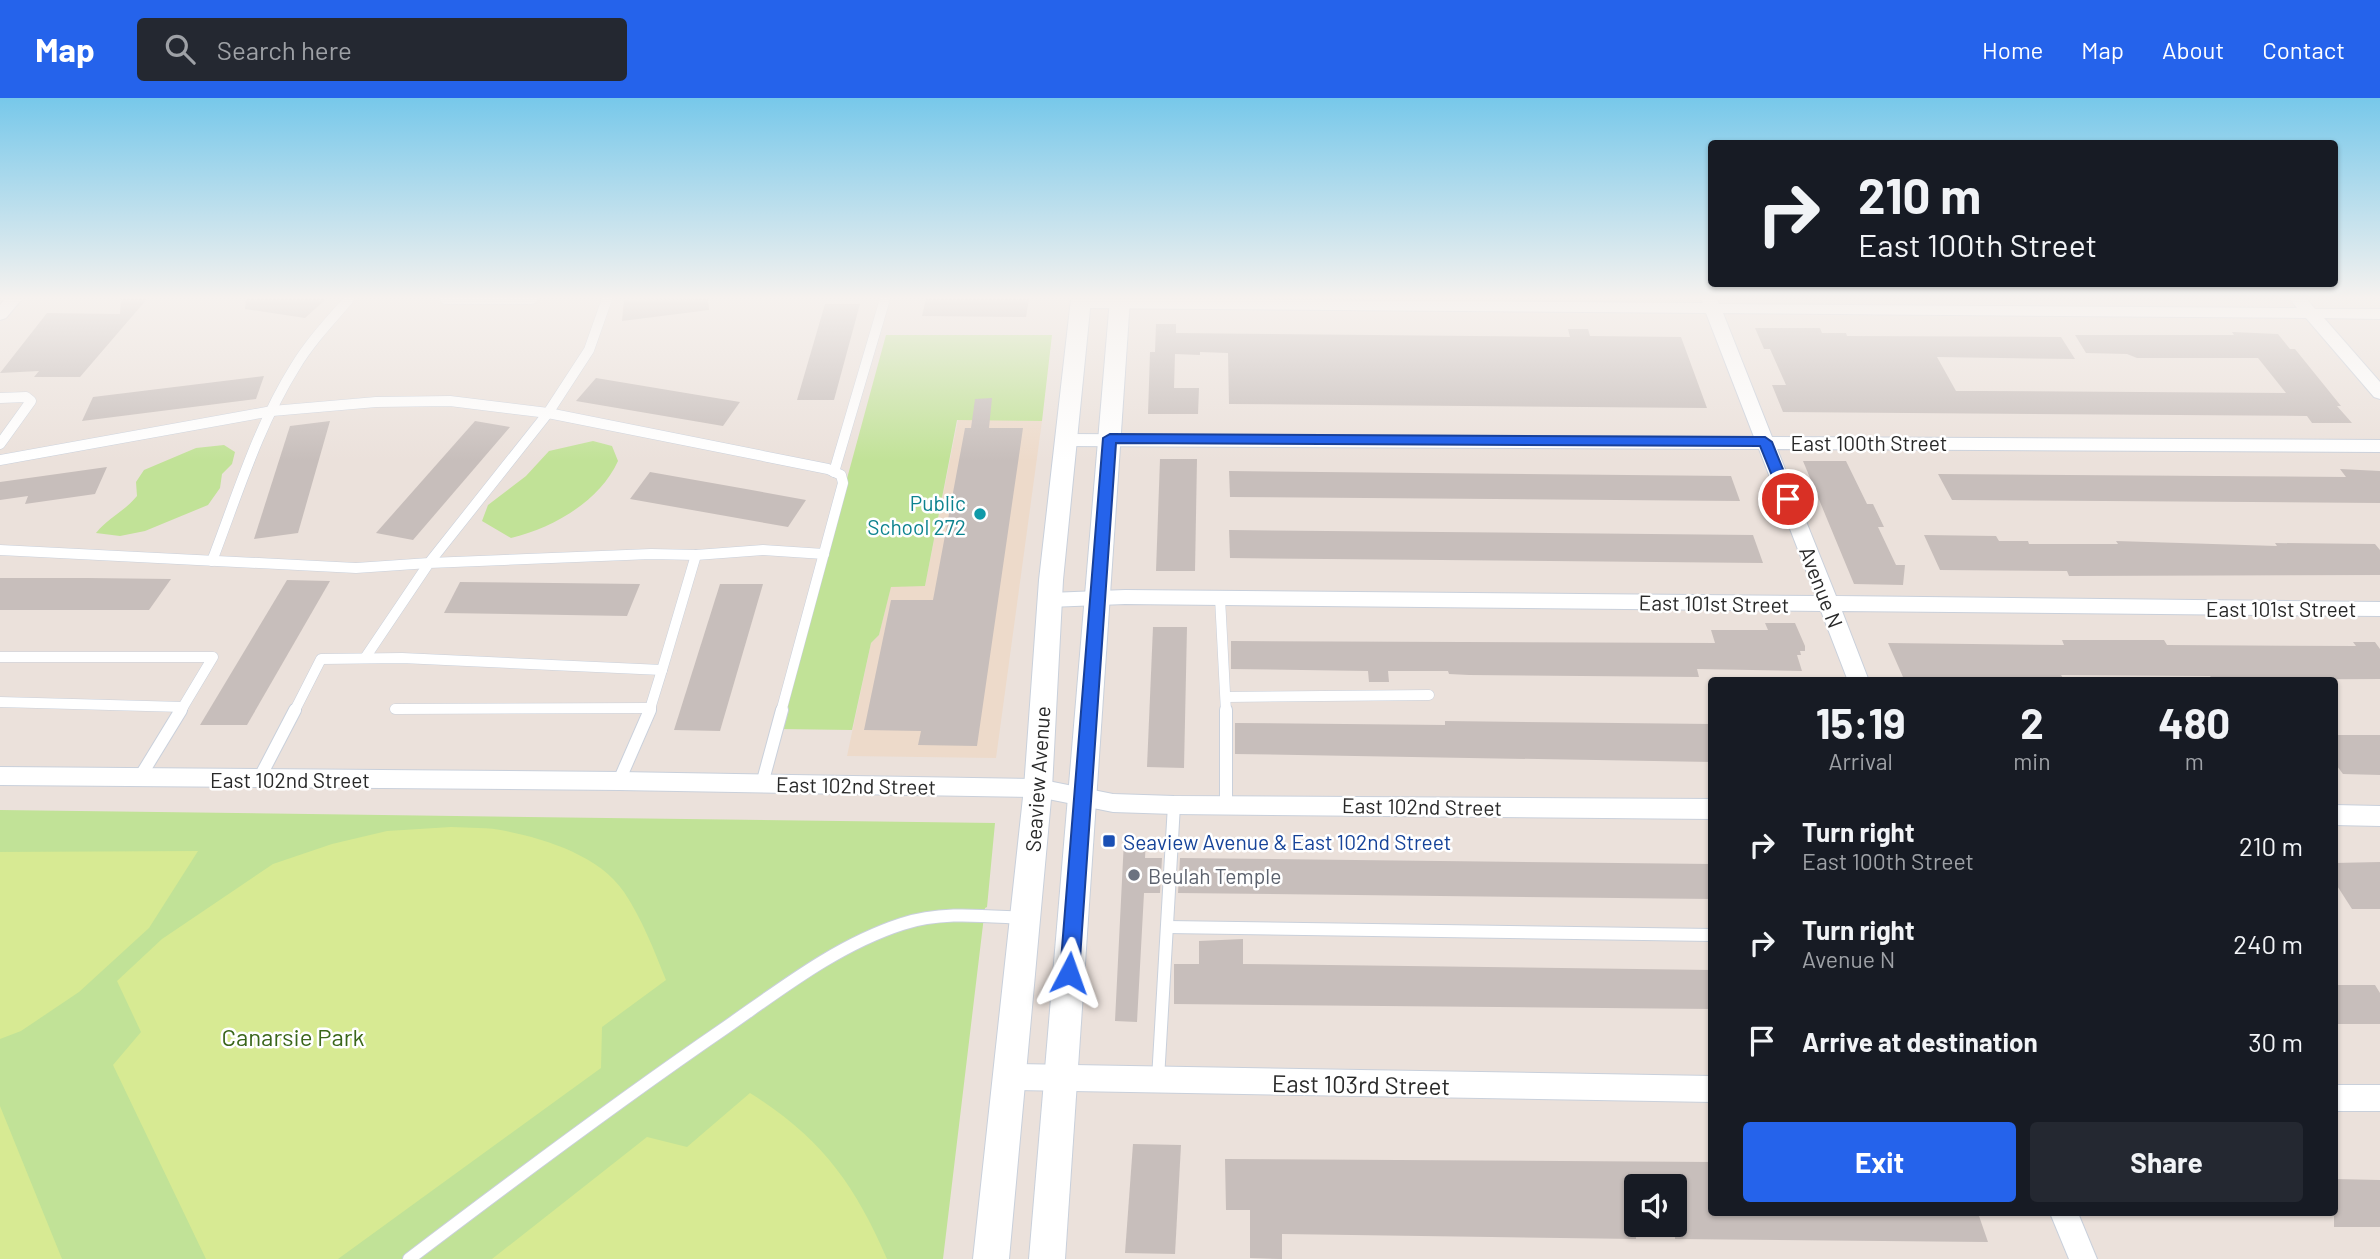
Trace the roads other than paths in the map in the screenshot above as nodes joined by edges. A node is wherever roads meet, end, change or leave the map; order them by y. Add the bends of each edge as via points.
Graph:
1 (304, 353) edge
2 (588, 353) edge
3 (869, 353) edge
4 (1075, 353) edge
5 (1116, 353) edge
6 (1730, 353) edge
7 (2345, 353) edge
8 (2380, 393) edge
9 (0, 398) edge
10 (272, 411) junction
11 (548, 413) junction
12 (1110, 438) junction
13 (1064, 440) junction
14 (1765, 442) junction
15 (0, 444) edge
16 (2380, 446) edge
17 (0, 460) edge
18 (834, 472) junction
19 (0, 550) edge
20 (824, 554) junction
21 (696, 555) junction
22 (212, 561) junction
23 (429, 563) junction
24 (1098, 597) junction
25 (1220, 598) junction
26 (1049, 600) junction
27 (1829, 604) junction
28 (2380, 609) edge
29 (0, 657) edge
30 (365, 658) junction
31 (662, 670) junction
32 (1857, 677) edge
33 (1429, 695) dead end
34 (1226, 697) junction
35 (0, 702) edge
36 (183, 707) junction
37 (650, 708) junction
38 (396, 709) dead end
39 (0, 776) edge
40 (140, 777) junction
41 (259, 779) junction
42 (619, 781) junction
43 (762, 783) junction
44 (1038, 788) junction
45 (1081, 796) junction
46 (1226, 805) junction
47 (1174, 806) junction
48 (1708, 809) edge
49 (2338, 815) edge
50 (2380, 816) edge
51 (1026, 918) junction
52 (1167, 927) junction
53 (1708, 935) edge
54 (1011, 1077) junction
55 (1062, 1079) junction
56 (1158, 1081) junction
57 (1708, 1089) edge
58 (2338, 1098) edge
59 (2380, 1098) edge
60 (2065, 1216) edge
61 (409, 1259) edge
62 (991, 1259) edge
63 (1047, 1259) edge
64 (2082, 1259) edge

1 - 10 lane
2 - 11 lane
3 - 18 lane
4 - 13 street, Seaview Avenue
5 - 12 street
6 - 14 street, Avenue N
7 - 8 street
9 - 15 lane via 31,401
10 - 11 lane via 450,401
10 - 17 lane
10 - 22 lane
11 - 18 lane
11 - 23 lane
12 - 13 street, East 100th Street
12 - 14 street, East 100th Street
12 - 24 street
13 - 26 street, Seaview Avenue
14 - 16 street, East 100th Street
14 - 27 street, Avenue N
18 - 20 lane via 841,475 843,483
19 - 22 lane
20 - 21 lane via 763,550
20 - 43 lane
21 - 23 lane
21 - 31 lane
22 - 23 lane via 356,568
23 - 30 lane
24 - 25 street, East 101st Street
24 - 26 street, East 101st Street
24 - 45 street
25 - 27 street, East 101st Street
25 - 34 lane
26 - 44 street, Seaview Avenue
27 - 28 street, East 101st Street
27 - 32 street, Avenue N
29 - 36 lane via 213,657
30 - 31 lane
30 - 41 lane via 321,659
31 - 37 lane
33 - 34 lane
34 - 46 lane
35 - 36 lane
36 - 40 lane
37 - 38 lane
37 - 42 lane
39 - 40 street, East 102nd Street
40 - 41 street, East 102nd Street
41 - 42 street, East 102nd Street
42 - 43 street, East 102nd Street
43 - 44 street, East 102nd Street
44 - 45 street, East 102nd Street
44 - 51 street, Seaview Avenue
45 - 47 street, East 102nd Street via 1113,803
45 - 55 street
46 - 47 street, East 102nd Street
46 - 48 street, East 102nd Street
47 - 52 lane
49 - 50 street
51 - 54 street, Seaview Avenue
51 - 61 lane via 937,916 904,923 866,939 796,979 649,1079
52 - 53 lane
52 - 56 lane
54 - 55 street, East 103rd Street
54 - 62 street, Seaview Avenue
55 - 56 street, East 103rd Street
55 - 63 street
56 - 57 street, East 103rd Street
58 - 59 street
60 - 64 street

